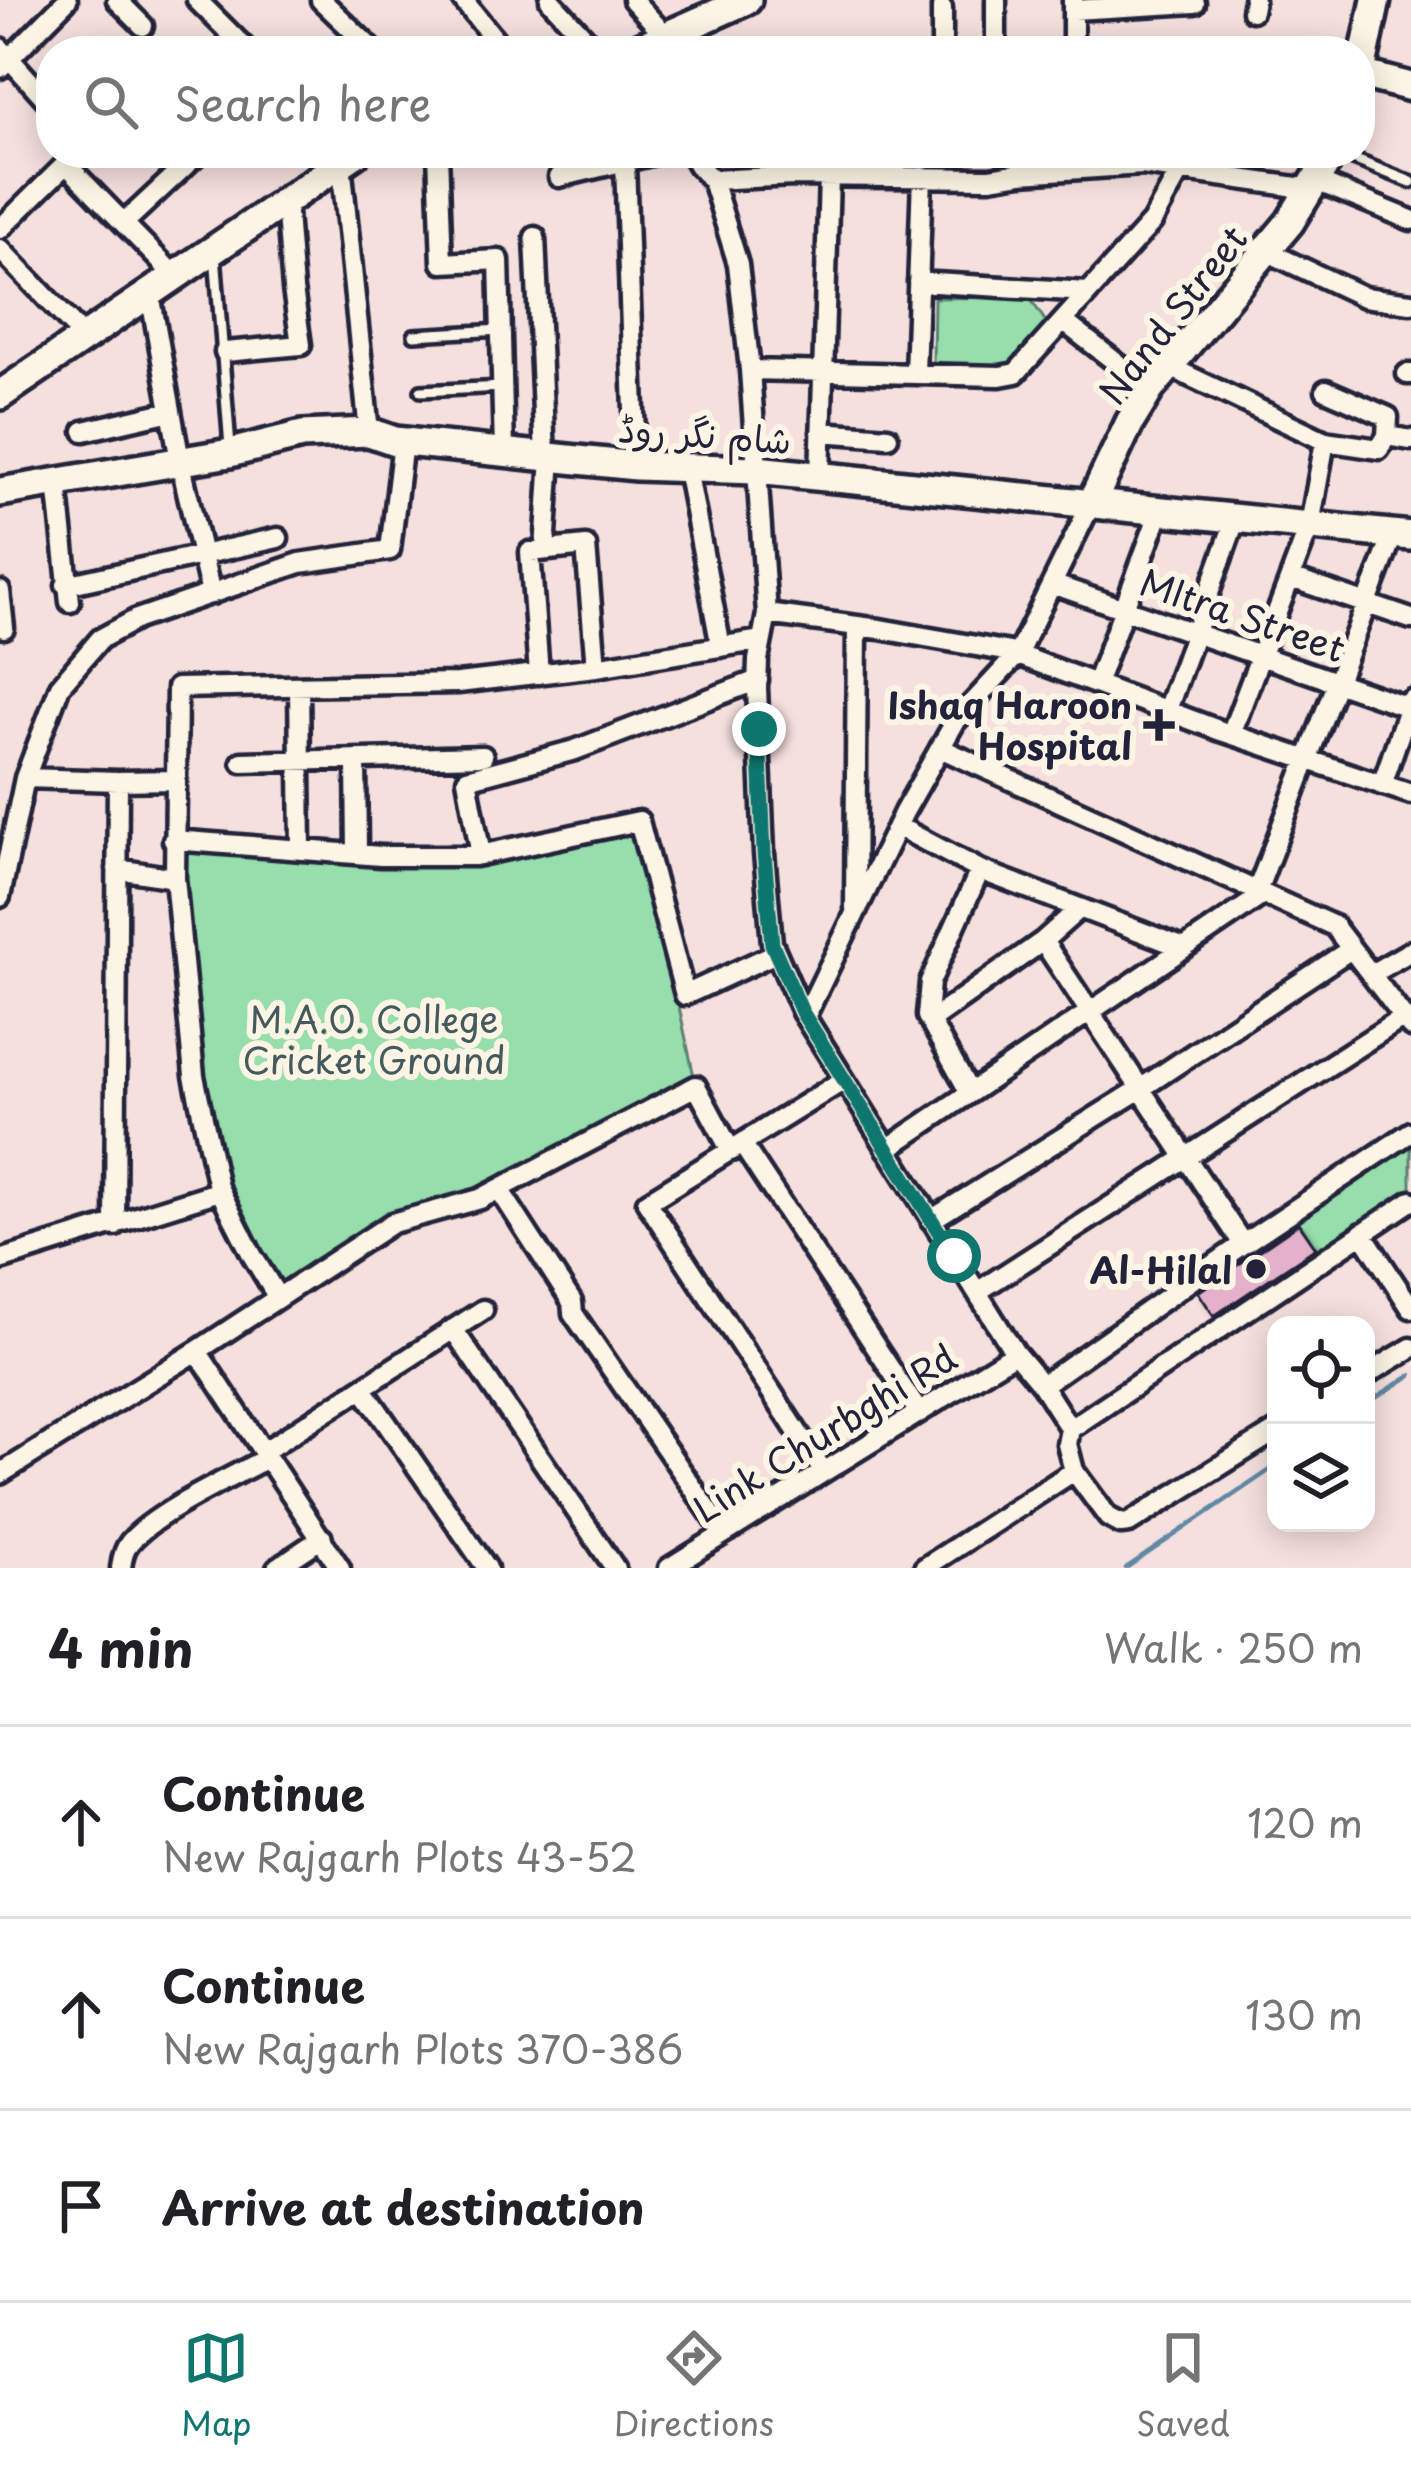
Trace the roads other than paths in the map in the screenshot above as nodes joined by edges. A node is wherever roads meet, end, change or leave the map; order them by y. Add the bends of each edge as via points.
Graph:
1 (117, 0) edge
2 (197, 0) edge
3 (320, 0) edge
4 (463, 0) edge
5 (550, 0) edge
6 (633, 0) edge
7 (747, 0) edge
8 (996, 0) edge
9 (1376, 0) edge
10 (64, 1) edge
11 (1196, 3) edge
12 (1073, 5) edge
13 (942, 8) dead end
14 (143, 26) dead end
15 (665, 35) joint
16 (233, 36) edge
17 (358, 36) edge
18 (492, 36) edge
19 (584, 36) edge
20 (942, 36) edge
21 (996, 36) edge
22 (1073, 36) edge
23 (1368, 36) edge
24 (3, 58) edge
25 (1375, 79) edge
26 (1411, 87) edge
27 (36, 90) edge
28 (62, 168) edge
29 (80, 168) edge
30 (183, 168) edge
31 (334, 168) edge
32 (350, 168) edge
33 (439, 168) edge
34 (601, 168) edge
35 (625, 168) edge
36 (701, 168) edge
37 (789, 168) edge
38 (866, 168) edge
39 (1010, 168) edge
40 (1161, 168) edge
41 (1325, 168) edge
42 (1374, 168) edge
43 (1180, 171) junction
44 (865, 175) junction
45 (793, 176) junction
46 (829, 176) junction
47 (559, 177) dead end
48 (922, 177) junction
49 (712, 180) junction
50 (1411, 182) edge
51 (1313, 185) junction
52 (286, 201) junction
53 (1411, 220) edge
54 (124, 223) junction
55 (0, 229) edge
56 (535, 237) dead end
57 (0, 249) edge
58 (214, 249) junction
59 (1266, 250) junction
60 (175, 276) junction
61 (918, 282) junction
62 (1088, 292) junction
63 (150, 293) junction
64 (1411, 303) edge
65 (1063, 321) junction
66 (501, 330) junction
67 (414, 334) dead end
68 (84, 338) junction
69 (225, 352) junction
70 (1168, 366) junction
71 (750, 370) junction
72 (825, 372) junction
73 (915, 374) junction
74 (503, 387) junction
75 (1150, 389) junction
76 (1326, 390) dead end
77 (2, 391) edge
78 (421, 391) dead end
79 (171, 411) junction
80 (84, 431) dead end
81 (369, 432) junction
82 (821, 432) junction
83 (1387, 436) junction
84 (888, 437) dead end
85 (1411, 440) edge
86 (1325, 441) junction
87 (403, 442) junction
88 (230, 452) junction
89 (505, 452) junction
90 (548, 456) junction
91 (181, 460) junction
92 (637, 466) junction
93 (686, 469) junction
94 (756, 470) junction
95 (820, 478) junction
96 (57, 483) junction
97 (0, 492) edge
98 (1091, 504) junction
99 (1160, 511) junction
100 (1236, 518) junction
101 (1310, 525) junction
102 (1402, 535) edge
103 (278, 538) dead end
104 (545, 550) junction
105 (202, 555) junction
106 (1291, 578) junction
107 (1052, 584) junction
108 (0, 591) edge
109 (211, 594) junction
110 (1366, 604) junction
111 (1125, 608) junction
112 (767, 614) junction
113 (1411, 619) edge
114 (856, 626) junction
115 (4, 628) dead end
116 (1195, 632) junction
117 (762, 640) junction
118 (721, 647) junction
119 (1017, 655) junction
120 (1262, 656) junction
121 (596, 668) junction
122 (539, 674) junction
123 (758, 680) junction
124 (1337, 682) junction
125 (1096, 684) junction
126 (299, 686) junction
127 (1410, 705) edge
128 (1167, 710) junction
129 (1231, 734) junction
130 (940, 748) junction
131 (483, 756) dead end
132 (356, 760) junction
133 (1307, 760) junction
134 (242, 762) dead end
135 (300, 762) junction
136 (25, 778) junction
137 (175, 780) junction
138 (118, 781) junction
139 (1382, 785) junction
140 (1411, 794) edge
141 (897, 826) junction
142 (173, 840) junction
143 (301, 850) junction
144 (357, 854) junction
145 (481, 855) junction
146 (117, 869) junction
147 (980, 870) junction
148 (175, 878) junction
149 (1261, 893) junction
150 (0, 897) edge
151 (1078, 910) junction
152 (855, 914) junction
153 (1043, 941) junction
154 (1184, 948) junction
155 (1352, 949) junction
156 (1411, 951) edge
157 (776, 953) junction
158 (1371, 974) junction
159 (1091, 1013) junction
160 (805, 1017) junction
161 (930, 1021) junction
162 (1407, 1022) edge
163 (844, 1080) junction
164 (1140, 1089) junction
165 (970, 1093) junction
166 (1411, 1132) edge
167 (736, 1147) junction
168 (887, 1149) junction
169 (1187, 1157) junction
170 (499, 1189) junction
171 (220, 1191) junction
172 (1411, 1201) edge
173 (932, 1220) junction
174 (116, 1226) junction
175 (1362, 1233) junction
176 (1243, 1244) junction
177 (0, 1260) edge
178 (977, 1292) junction
179 (278, 1296) junction
180 (1411, 1308) edge
181 (483, 1310) dead end
182 (453, 1329) junction
183 (1411, 1348) edge
184 (197, 1351) junction
185 (1015, 1353) junction
186 (1375, 1370) edge
187 (1042, 1385) junction
188 (363, 1389) junction
189 (918, 1412) junction
190 (1070, 1429) junction
191 (1267, 1437) edge
192 (265, 1455) junction
193 (823, 1472) junction
194 (1074, 1472) junction
195 (0, 1474) edge
196 (724, 1533) junction
197 (322, 1538) junction
198 (121, 1568) edge
199 (277, 1568) edge
200 (340, 1568) edge
201 (487, 1568) edge
202 (615, 1568) edge
203 (669, 1568) edge
204 (924, 1568) edge

1 - 14 street
2 - 16 street
3 - 17 street
4 - 18 street
5 - 19 street
6 - 15 street
7 - 15 main road
8 - 21 street
9 - 23 main road
10 - 24 street
11 - 12 street
12 - 22 street
13 - 20 street
24 - 27 street
25 - 26 main road
28 - 55 street
29 - 54 street
30 - 54 street
31 - 52 main road
32 - 81 street
33 - 66 street via 442,263 499,260
34 - 47 street
35 - 92 street
36 - 49 street
37 - 45 street
38 - 44 street
39 - 48 street via 990,178
40 - 43 street
41 - 51 main road, Nand Street
42 - 50 lane
43 - 51 street
43 - 62 street via 1152,222
44 - 46 street
44 - 48 street
45 - 46 street
45 - 49 street
46 - 72 street
48 - 61 street
49 - 71 street via 738,264
51 - 53 street
51 - 59 main road, Nand Street
52 - 58 main road
52 - 69 street via 301,345
54 - 60 street
56 - 90 street
57 - 68 street
58 - 60 main road
58 - 69 lane
59 - 64 street via 1364,297
59 - 70 main road, Nand Street
60 - 63 main road
61 - 62 street
61 - 73 street
62 - 65 street
63 - 68 main road
63 - 79 street
65 - 73 street via 1016,373
65 - 75 street
66 - 67 lane
66 - 74 street
68 - 77 main road
69 - 88 lane
70 - 75 main road, Nand Street
70 - 86 street
71 - 72 street
71 - 94 street
72 - 73 street
72 - 82 street
74 - 78 lane
74 - 89 street
75 - 98 main road, Nand Street
76 - 83 street via 1388,417
79 - 80 street
79 - 91 street
81 - 87 main road, شام نگر روڈ
81 - 88 main road, شام نگر روڈ via 302,435
82 - 84 street
82 - 95 street
83 - 85 street
83 - 86 street via 1379,449
86 - 101 street
87 - 89 main road, شام نگر روڈ
87 - 109 street via 390,550 300,563
88 - 91 main road, شام نگر روڈ
89 - 90 main road, شام نگر روڈ
90 - 92 main road, شام نگر روڈ
90 - 104 street
91 - 96 main road, شام نگر روڈ
91 - 105 street
92 - 93 main road, شام نگر روڈ
93 - 94 main road, شام نگر روڈ
93 - 118 street
94 - 95 main road, شام نگر روڈ
94 - 112 street
95 - 98 main road, شام نگر روڈ
96 - 97 main road, شام نگر روڈ
96 - 105 street via 68,594
98 - 99 main road, شام نگر روڈ
98 - 107 street, Nand Street
99 - 100 main road, شام نگر روڈ
99 - 111 street
100 - 101 main road, شام نگر روڈ
100 - 116 street
101 - 102 main road, شام نگر روڈ
101 - 106 street
102 - 110 street
103 - 105 street
104 - 121 street via 586,546
104 - 122 street via 530,552
105 - 109 street
106 - 110 street
106 - 120 street
107 - 111 street, MItra Street
107 - 119 street, Nand Street
108 - 115 street
109 - 136 street via 100,639 60,686
110 - 113 street
110 - 124 street
111 - 116 street, MItra Street
111 - 125 street
112 - 114 street
112 - 117 street
114 - 119 street
114 - 152 street
116 - 120 street, MItra Street
116 - 128 street
117 - 118 street
117 - 123 street
118 - 121 street
119 - 125 street
119 - 130 street, Nand Street
120 - 124 street, MItra Street
120 - 129 street
121 - 122 street
122 - 126 street
123 - 145 street via 575,750 467,779
123 - 157 street
124 - 127 street, MItra Street
124 - 133 street
125 - 128 street
126 - 135 street
126 - 137 street via 177,688
127 - 139 street
128 - 129 street
129 - 133 street
130 - 141 street, Nand Street
130 - 149 street
131 - 132 street
132 - 135 street
132 - 144 street
133 - 139 street
133 - 149 street
134 - 135 street
135 - 143 street
136 - 138 street
136 - 150 street
137 - 138 street
137 - 142 street
138 - 146 street
139 - 140 street
141 - 147 street
141 - 152 street, Nand Street
142 - 143 street
142 - 148 street
143 - 144 street
144 - 145 street
145 - 157 street via 639,821 685,995
146 - 148 street
146 - 174 street
147 - 151 street
147 - 161 street via 930,982
148 - 171 street via 194,1076
149 - 154 street
149 - 155 street via 1334,926
151 - 153 street
151 - 154 street
152 - 160 street, Nand Street
153 - 159 street
153 - 161 street
154 - 159 street
155 - 158 street
155 - 164 street
156 - 158 street
157 - 160 street
158 - 162 street
159 - 164 street
159 - 165 street
160 - 163 street
161 - 165 street
162 - 169 street
163 - 167 street
163 - 168 street
164 - 169 street
164 - 173 street
165 - 168 street
166 - 176 street
167 - 170 street via 696,1086
167 - 189 street
167 - 193 street via 647,1202
168 - 173 street
169 - 176 street
169 - 178 street
170 - 179 street via 392,1223
170 - 196 street
171 - 174 street
171 - 179 street
172 - 175 street
173 - 178 street
174 - 177 street
175 - 180 street
175 - 190 street
176 - 187 street
178 - 185 street
179 - 184 street
181 - 182 street
182 - 188 street
182 - 202 street
183 - 186 street
184 - 192 street
184 - 195 street
185 - 187 street
185 - 189 street, Link Churbghi Rd
187 - 190 street
188 - 192 street
188 - 201 street
189 - 193 street, Link Churbghi Rd
190 - 194 street
191 - 194 street via 1129,1523 1108,1517
192 - 197 street
192 - 198 street via 129,1542
193 - 196 street, Link Churbghi Rd
194 - 204 street
196 - 203 street, Link Churbghi Rd
197 - 199 street
197 - 200 street

